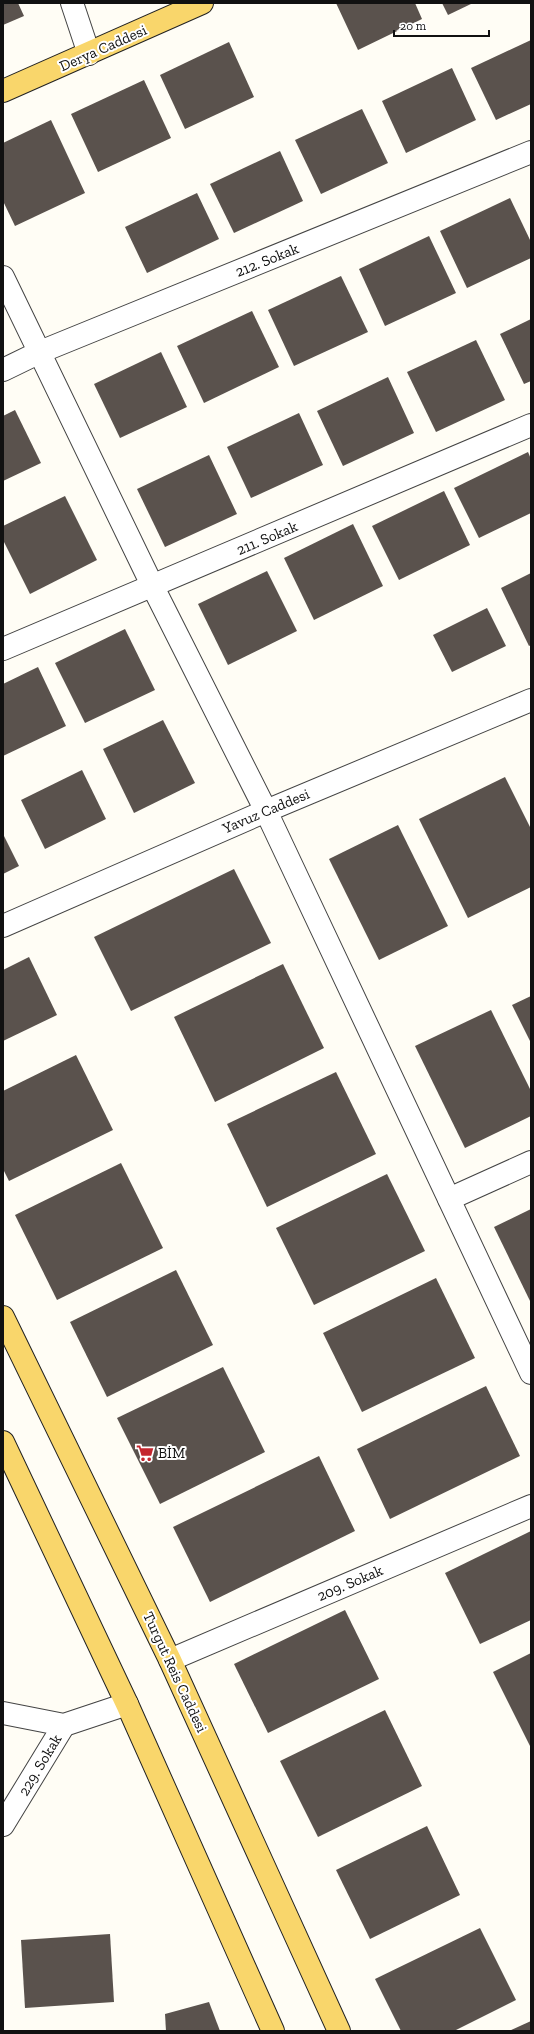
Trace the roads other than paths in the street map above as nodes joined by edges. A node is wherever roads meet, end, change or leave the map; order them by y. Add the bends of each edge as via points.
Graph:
1 (72, 3) edge
2 (202, 3) edge
3 (89, 54) junction
4 (3, 91) edge
5 (531, 152) edge
6 (3, 277) edge
7 (40, 352) junction
8 (3, 370) edge
9 (531, 425) edge
10 (152, 587) junction
11 (3, 649) edge
12 (531, 700) edge
13 (266, 811) junction
14 (3, 926) edge
15 (531, 1162) edge
16 (449, 1199) junction
17 (3, 1317) edge
18 (531, 1373) edge
19 (3, 1442) edge
20 (531, 1506) edge
21 (170, 1660) junction
22 (127, 1704) junction
23 (3, 1713) edge
24 (64, 1725) junction
25 (3, 1825) edge
26 (273, 2031) edge
27 (339, 2031) edge

1 - 3 street
2 - 3 main road, Derya Caddesi
3 - 4 main road, Derya Caddesi
5 - 7 street, 212. Sokak
6 - 7 street
7 - 8 street, 212. Sokak
7 - 10 street
9 - 10 street, 211. Sokak
10 - 11 street, 211. Sokak
10 - 13 street
12 - 13 street, Yavuz Caddesi
13 - 14 street, Yavuz Caddesi
13 - 16 street
15 - 16 street
16 - 18 street
17 - 21 main road, Turgut Reis Caddesi
19 - 22 main road
20 - 21 street, 209. Sokak
21 - 27 main road, Turgut Reis Caddesi
22 - 24 street
22 - 26 main road
23 - 24 street
24 - 25 street, 229. Sokak

